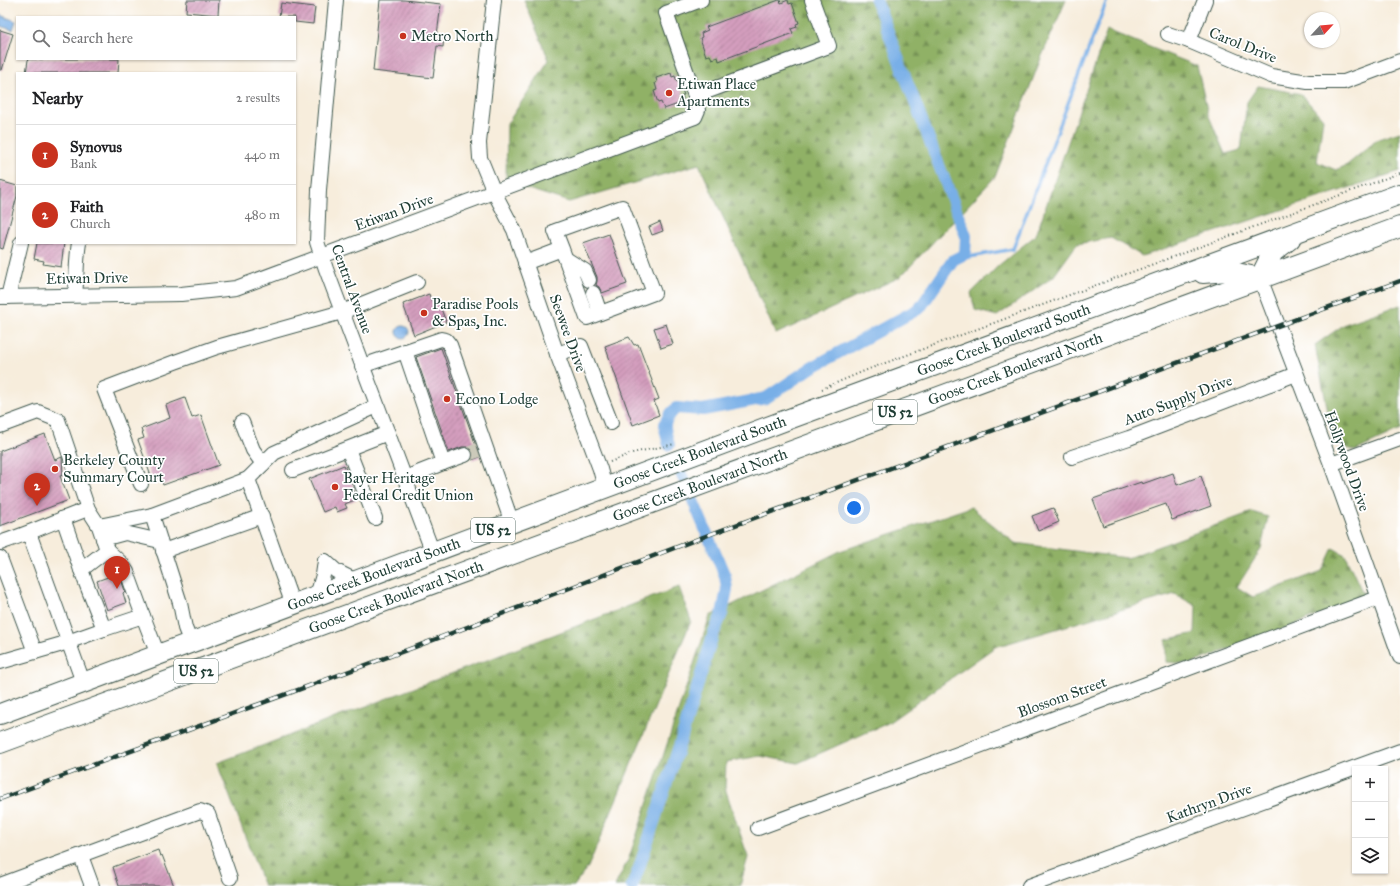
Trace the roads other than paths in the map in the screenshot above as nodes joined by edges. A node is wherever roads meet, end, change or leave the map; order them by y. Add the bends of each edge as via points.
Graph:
1 (336, 0) edge
2 (494, 0) edge
3 (701, 0) edge
4 (812, 0) edge
5 (1205, 0) edge
6 (1168, 34) dead end
7 (1189, 41) junction
8 (1400, 62) edge
9 (695, 96) junction
10 (494, 192) junction
11 (1400, 194) edge
12 (1313, 226) junction
13 (1400, 227) edge
14 (21, 244) edge
15 (79, 244) edge
16 (564, 254) junction
17 (321, 257) junction
18 (525, 263) junction
19 (1178, 276) junction
20 (1260, 278) junction
21 (418, 282) dead end
22 (75, 295) junction
23 (4, 297) edge
24 (342, 312) junction
25 (600, 313) junction
26 (405, 351) junction
27 (557, 354) junction
28 (362, 366) junction
29 (1296, 374) junction
30 (377, 406) junction
31 (242, 422) dead end
32 (611, 423) dead end
33 (0, 426) edge
34 (388, 433) junction
35 (1400, 439) edge
36 (348, 449) junction
37 (465, 455) tunnel mouth
38 (1072, 457) dead end
39 (443, 463) junction
40 (262, 464) junction
41 (1331, 464) junction
42 (293, 470) dead end
43 (405, 478) junction
44 (248, 479) junction
45 (140, 484) dead end
46 (605, 488) junction
47 (88, 509) junction
48 (152, 515) junction
49 (262, 516) junction
50 (63, 518) junction
51 (375, 518) dead end
52 (512, 523) junction
53 (29, 533) junction
54 (103, 538) junction
55 (0, 543) edge
56 (161, 546) junction
57 (433, 553) junction
58 (0, 558) edge
59 (499, 559) junction
60 (81, 570) junction
61 (356, 581) junction
62 (317, 596) junction
63 (1378, 598) junction
64 (391, 599) junction
65 (293, 605) junction
66 (143, 616) junction
67 (104, 629) junction
68 (68, 642) junction
69 (191, 642) junction
70 (35, 652) junction
71 (158, 655) junction
72 (1400, 657) edge
73 (0, 662) edge
74 (83, 682) junction
75 (0, 714) edge
76 (0, 743) edge
77 (1400, 751) edge
78 (758, 828) dead end
79 (81, 856) junction
80 (230, 878) dead end
81 (20, 882) edge
82 (0, 885) edge
83 (92, 886) edge
84 (1029, 886) edge

1 - 17 street, Central Avenue via 319,190 317,242
2 - 10 street, Seewee Drive via 479,143 480,158
3 - 9 street via 666,13
4 - 9 street via 829,46
5 - 7 street
6 - 7 street, Carol Drive
7 - 8 street, Carol Drive via 1271,76 1308,82 1344,82
9 - 10 street, Etiwan Drive via 698,110 695,117
10 - 17 street, Etiwan Drive
10 - 18 street, Seewee Drive via 514,230
11 - 12 highway, Goose Creek Boulevard South / US 52
12 - 19 highway, Goose Creek Boulevard South / US 52
12 - 20 highway via 1273,252
13 - 20 highway, Goose Creek Boulevard North / US 52
14 - 23 street
15 - 22 street
16 - 18 street
16 - 25 street via 585,272
16 - 25 street via 587,318
16 - 25 street via 555,231 622,208 654,293
17 - 22 street, Etiwan Drive via 236,288 182,294
17 - 24 street, Central Avenue
18 - 27 street, Seewee Drive
19 - 20 highway via 1226,271
19 - 46 highway, Goose Creek Boulevard South / US 52
20 - 29 street, Hollywood Drive
20 - 59 highway, Goose Creek Boulevard North / US 52
21 - 24 street
22 - 23 street, Etiwan Drive
24 - 28 street, Central Avenue
24 - 45 street via 217,347 104,389
26 - 28 street
26 - 39 street
26 - 52 street via 441,339 450,345 482,448
27 - 32 street via 581,346
27 - 46 street, Seewee Drive
28 - 30 street, Central Avenue
29 - 38 street, Auto Supply Drive
29 - 41 street, Hollywood Drive
30 - 34 street, Central Avenue
30 - 40 street via 274,453
31 - 40 street via 253,450
33 - 47 street via 38,412 58,420
34 - 36 street
34 - 43 street, Central Avenue
35 - 41 street
36 - 42 street
36 - 51 street
37 - 39 street
39 - 43 street
40 - 44 street
41 - 63 street, Hollywood Drive
43 - 57 street, Central Avenue
44 - 48 street
44 - 49 street
46 - 52 highway, Goose Creek Boulevard South / US 52
47 - 50 street
47 - 54 street
48 - 54 street
48 - 56 street
49 - 56 street
49 - 65 street
50 - 53 street
50 - 60 street
52 - 57 highway, Goose Creek Boulevard South / US 52
53 - 55 street
53 - 68 street
54 - 56 street via 125,533
54 - 60 street
54 - 66 street via 127,572
56 - 69 street
57 - 59 highway via 458,564
57 - 61 highway, Goose Creek Boulevard South / US 52
57 - 64 highway via 418,577
58 - 70 street
59 - 64 highway, Goose Creek Boulevard North / US 52
60 - 67 street
61 - 62 highway, Goose Creek Boulevard South / US 52
61 - 62 street via 336,571 325,561
62 - 65 highway, Goose Creek Boulevard South / US 52
63 - 72 street, Hollywood Drive
63 - 78 street, Blossom Street
64 - 76 highway, Goose Creek Boulevard North / US 52
65 - 69 highway, Goose Creek Boulevard South / US 52
66 - 67 street
66 - 71 street
67 - 68 street
68 - 70 street
68 - 74 street
69 - 71 highway, Goose Creek Boulevard South / US 52
70 - 73 street
71 - 74 highway, Goose Creek Boulevard South / US 52
74 - 75 highway, Goose Creek Boulevard South / US 52
77 - 84 street, Kathryn Drive
79 - 80 street via 200,811 208,814
79 - 81 street
79 - 83 street
81 - 82 street

